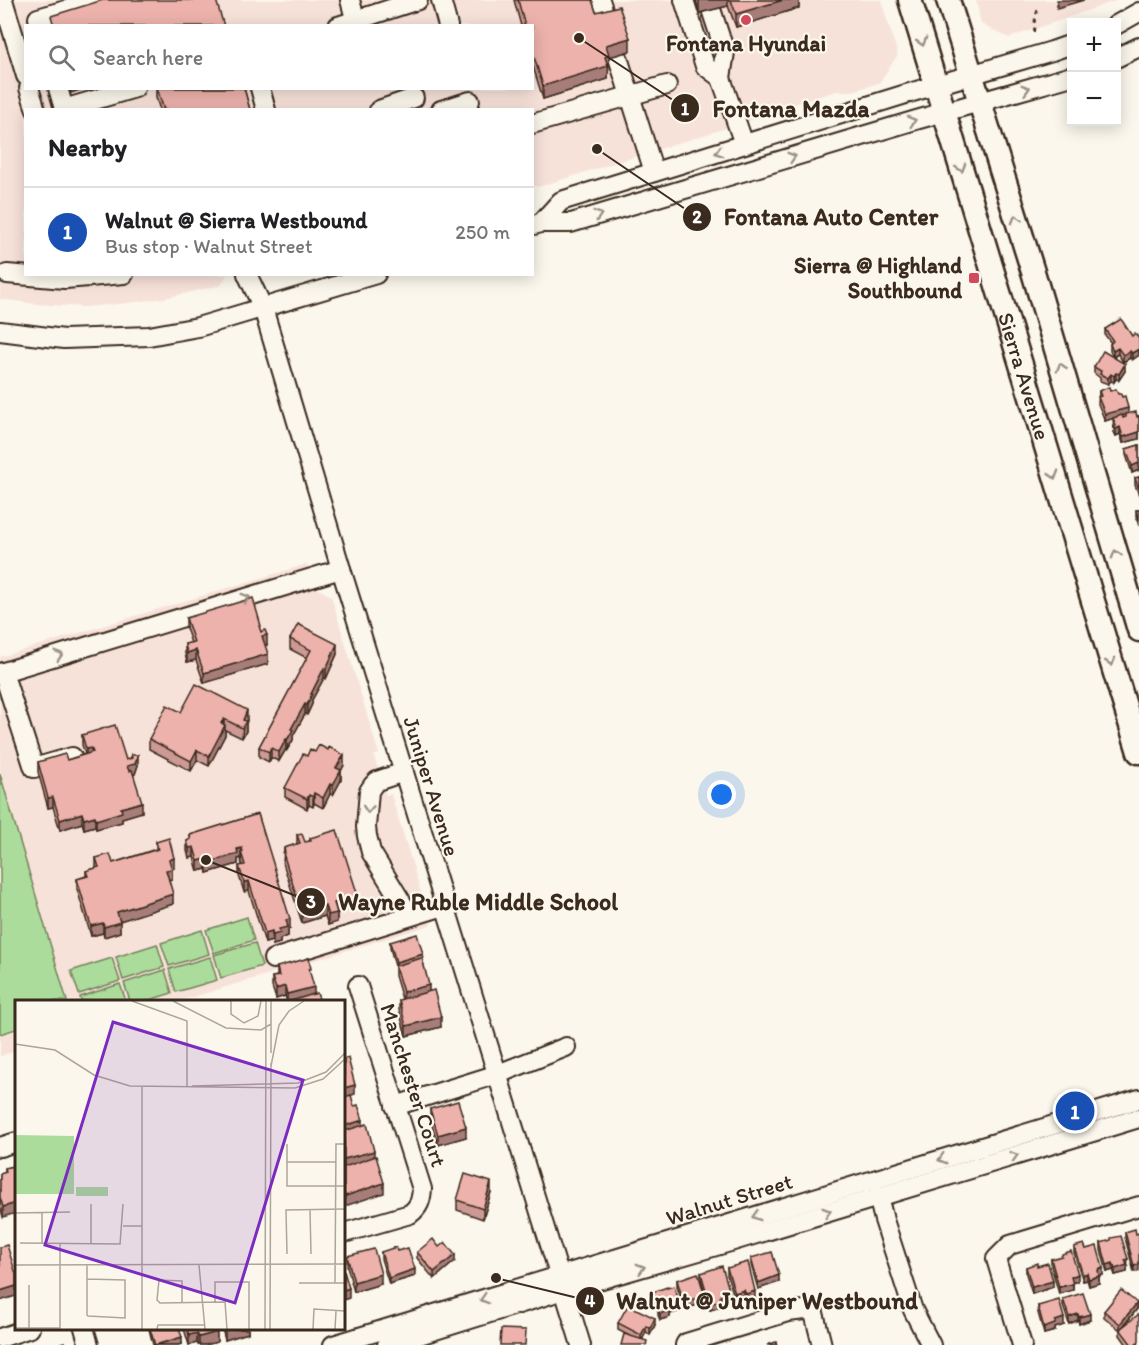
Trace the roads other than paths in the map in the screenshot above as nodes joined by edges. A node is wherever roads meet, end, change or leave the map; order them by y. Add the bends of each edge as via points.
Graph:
1 (3, 0) edge
2 (101, 0) edge
3 (350, 0) edge
4 (418, 0) edge
5 (441, 0) edge
6 (600, 0) edge
7 (684, 0) edge
8 (708, 0) edge
9 (910, 0) edge
10 (948, 0) edge
11 (1139, 12) edge
12 (46, 14) edge
13 (1121, 22) edge
14 (356, 23) edge
15 (447, 24) edge
16 (10, 26) junction
17 (1067, 45) edge
18 (1139, 47) edge
19 (1121, 56) edge
20 (24, 69) edge
21 (971, 74) junction
22 (1067, 77) edge
23 (721, 78) junction
24 (667, 85) dead end
25 (935, 85) junction
26 (30, 90) edge
27 (59, 90) edge
28 (128, 90) edge
29 (261, 90) edge
30 (631, 96) junction
31 (414, 98) dead end
32 (470, 100) edge
33 (980, 102) junction
34 (35, 108) edge
35 (64, 108) edge
36 (67, 108) edge
37 (265, 108) edge
38 (385, 108) edge
39 (447, 108) edge
40 (944, 112) junction
41 (534, 123) edge
42 (744, 144) junction
43 (654, 172) junction
44 (537, 224) edge
45 (7, 274) dead end
46 (24, 275) edge
47 (46, 276) edge
48 (85, 276) edge
49 (248, 276) edge
50 (261, 276) edge
51 (369, 276) edge
52 (65, 277) edge
53 (263, 308) junction
54 (0, 331) edge
55 (341, 569) junction
56 (1139, 630) edge
57 (2, 673) edge
58 (1139, 752) edge
59 (72, 757) edge
60 (404, 772) junction
61 (444, 906) junction
62 (403, 919) junction
63 (273, 959) dead end
64 (358, 987) dead end
65 (566, 1047) dead end
66 (498, 1074) junction
67 (1139, 1099) edge
68 (395, 1106) junction
69 (1139, 1118) edge
70 (15, 1142) edge
71 (0, 1147) edge
72 (878, 1196) junction
73 (1139, 1206) edge
74 (345, 1233) edge
75 (562, 1283) junction
76 (27, 1330) edge
77 (84, 1330) edge
78 (0, 1338) edge
79 (685, 1344) edge
80 (89, 1345) edge
81 (333, 1345) edge
82 (387, 1345) edge
83 (581, 1345) edge
84 (822, 1345) edge
85 (931, 1345) edge
86 (1022, 1345) edge

1 - 16 street
2 - 12 street
3 - 14 street
4 - 14 street
5 - 15 street
6 - 30 street
7 - 23 street via 705,66
8 - 23 street via 725,52
9 -> 25 main road, Sierra Avenue
10 - 21 main road, Sierra Avenue
11 - 13 street
12 - 16 street
16 - 20 street
17 - 21 street
18 - 19 street
21 - 25 street
21 - 33 main road, Sierra Avenue
33 -> 22 street
23 - 42 street
24 - 30 street
25 - 40 main road, Sierra Avenue
25 - 42 street
26 - 34 street
27 - 35 street
28 - 36 street
29 - 37 street
30 - 41 street
30 - 43 street
31 - 38 street
32 - 39 street
33 - 40 street
56 -> 33 main road, Sierra Avenue
44 -> 40 street via 571,223
40 -> 58 main road, Sierra Avenue
42 -> 43 street
43 - 44 street via 561,201
45 - 46 street
47 - 52 street
48 - 52 street
49 - 53 street
50 - 53 street
51 - 53 street
53 - 54 street via 149,336 64,339
53 - 55 street, Juniper Avenue
57 -> 55 street
55 - 60 street, Juniper Avenue
57 - 59 street via 34,768
60 - 61 street, Juniper Avenue
60 -> 62 street via 373,785 366,827 371,852
61 - 62 street
61 - 66 street, Juniper Avenue
62 - 63 street
64 - 68 street, Manchester Court
65 - 66 street
66 - 68 street
66 - 75 street, Juniper Avenue
67 -> 75 street, Walnut Street
68 - 74 street, Manchester Court via 422,1189 421,1199 410,1214
72 -> 69 street, Walnut Street
70 - 71 street
75 -> 72 street, Walnut Street via 730,1242
72 - 85 street via 913,1310
73 - 86 street via 1010,1245 996,1259
75 -> 81 street, Walnut Street
75 - 82 street, Walnut Street
75 - 83 street, Juniper Avenue
76 - 78 street
77 - 80 street
79 - 84 street via 788,1312 813,1309

